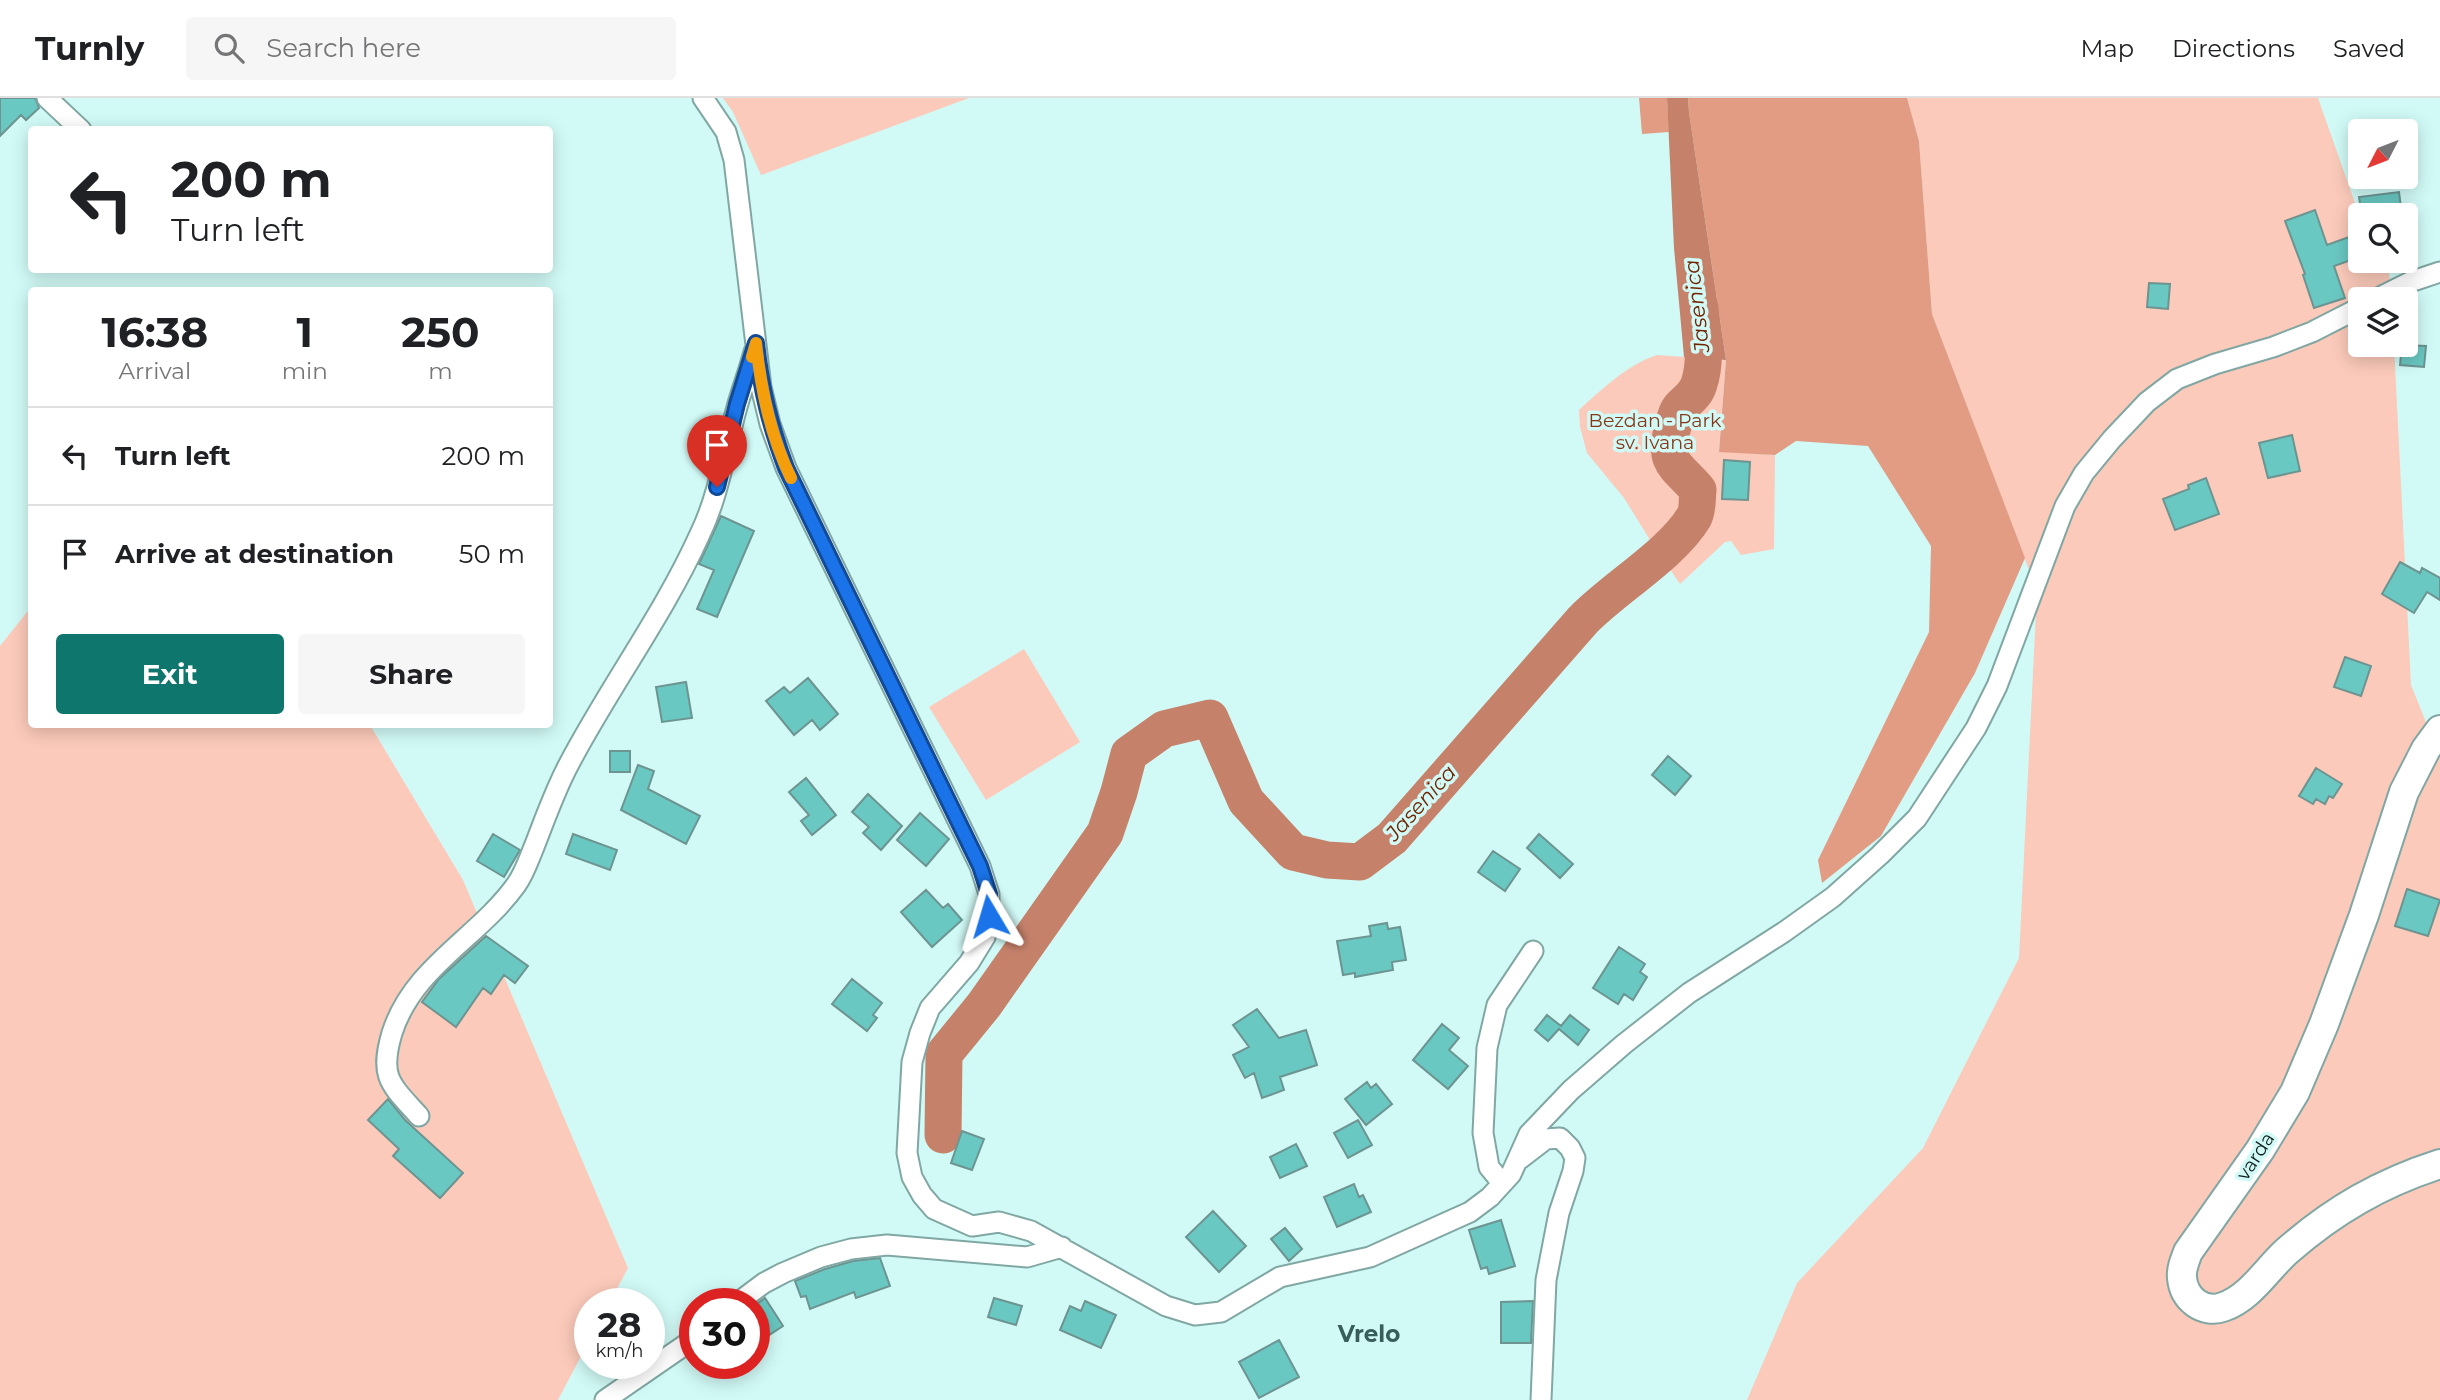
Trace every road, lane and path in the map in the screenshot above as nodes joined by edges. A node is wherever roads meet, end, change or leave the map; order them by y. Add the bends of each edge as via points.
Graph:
1 (47, 98) edge
2 (703, 98) edge
3 (77, 126) edge
4 (2440, 272) edge
5 (2400, 287) edge
6 (2348, 314) edge
7 (756, 343) junction
8 (2440, 730) edge
9 (1533, 951) dead end
10 (419, 1116) dead end
11 (1518, 1161) junction
12 (2440, 1164) edge
13 (1502, 1183) junction
14 (1062, 1247) junction
15 (757, 1288) edge
16 (679, 1349) edge
17 (605, 1400) edge
18 (1541, 1400) edge

1 - 3 street
2 - 7 street via 726,132 734,160
4 - 5 street
6 - 11 street via 2273,347 2177,379 2147,402 2084,473 2065,506 1997,686 1976,728 1917,818 1833,897 1689,993 1624,1044 1529,1134
7 - 10 street via 701,533 569,765 517,884 425,975 405,1003 393,1032 386,1074
7 - 14 street via 769,424 786,468 980,866 989,894 985,937 930,1008 919,1033 912,1062 907,1153 912,1177 934,1209 947,1216 972,1226 999,1222
8 - 12 street, varda via 2404,793 2364,915 2295,1092 2189,1252 2183,1264 2183,1286 2203,1308 2224,1307 2323,1221 2355,1200
9 - 13 street via 1497,1005 1486,1048 1483,1133 1489,1167
11 - 13 street
11 - 18 street via 1546,1139 1560,1139 1575,1158 1546,1280
13 - 14 street via 1470,1212 1428,1233 1370,1257 1280,1277 1221,1312 1206,1315 1167,1306
14 - 15 street via 1027,1257 887,1245 851,1249 821,1257
16 - 17 street

